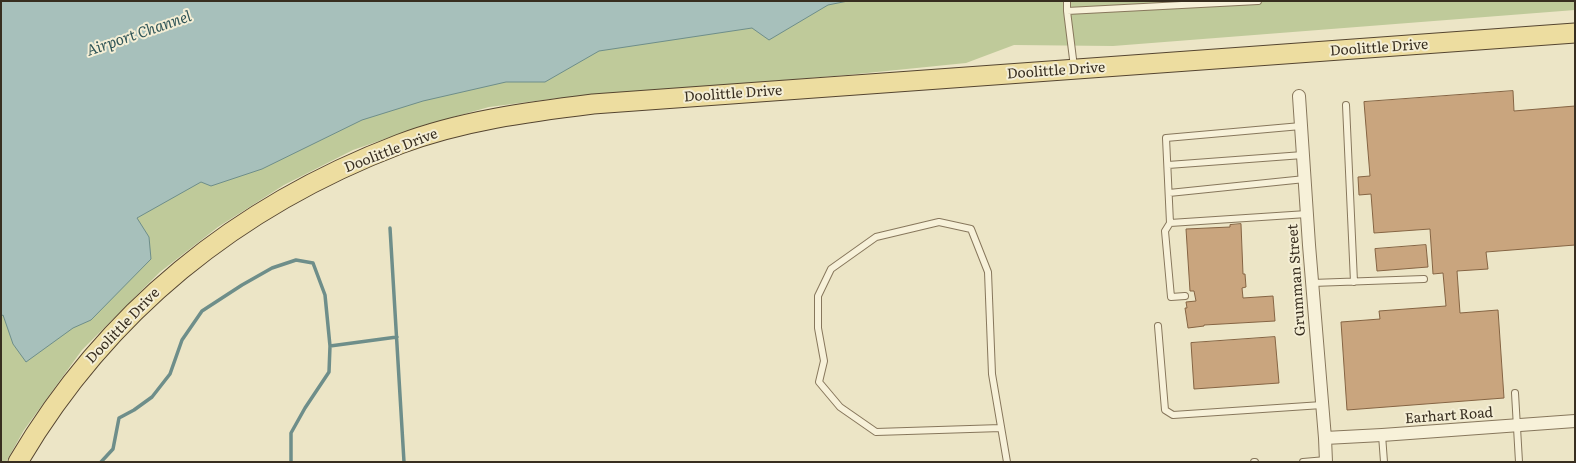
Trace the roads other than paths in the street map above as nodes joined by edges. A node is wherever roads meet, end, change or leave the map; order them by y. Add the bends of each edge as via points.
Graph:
1 (1067, 1) edge
2 (1258, 1) edge
3 (1166, 3) edge
4 (1067, 10) junction
5 (1575, 34) edge
6 (1074, 70) junction
7 (1299, 96) dead end
8 (1346, 105) dead end
9 (1301, 126) junction
10 (1302, 155) junction
11 (1168, 165) junction
12 (1305, 179) junction
13 (1169, 193) junction
14 (1307, 214) junction
15 (1170, 223) junction
16 (1424, 279) dead end
17 (1354, 282) junction
18 (1312, 283) junction
19 (1185, 296) dead end
20 (1158, 326) dead end
21 (1515, 393) dead end
22 (1322, 405) junction
23 (1575, 422) edge
24 (1517, 426) junction
25 (1001, 428) junction
26 (1382, 436) junction
27 (1325, 438) junction
28 (1326, 461) edge
29 (18, 462) edge
30 (1007, 462) edge
31 (1303, 462) edge
32 (1384, 462) edge
33 (1519, 462) edge

1 - 4 lane
2 - 3 lane
3 - 4 lane
4 - 6 lane
5 - 6 main road, Doolittle Drive
6 - 29 main road, Doolittle Drive via 593,104 495,118 400,144 310,184 260,212 173,276 97,350 60,397
7 - 9 street, Grumman Street
8 - 17 lane
9 - 10 street, Grumman Street
9 - 11 lane via 1166,138
10 - 11 lane
10 - 12 street, Grumman Street
11 - 13 lane
12 - 13 lane
12 - 14 street, Grumman Street
13 - 15 lane
14 - 15 lane
14 - 18 street, Grumman Street
15 - 19 lane via 1165,231 1170,297
16 - 17 lane
17 - 18 lane
18 - 22 street, Grumman Street
20 - 22 lane via 1165,410 1173,415
21 - 24 lane
22 - 27 street, Grumman Street
23 - 24 street, Earhart Road
24 - 26 street, Earhart Road
24 - 33 lane
25 - 25 lane via 992,374 988,272 971,229 939,222 876,237 831,269 818,296 818,328 824,361 819,382 840,407 876,432
25 - 30 lane
26 - 27 street, Earhart Road
26 - 32 lane
27 - 28 street, Grumman Street
28 - 31 lane

